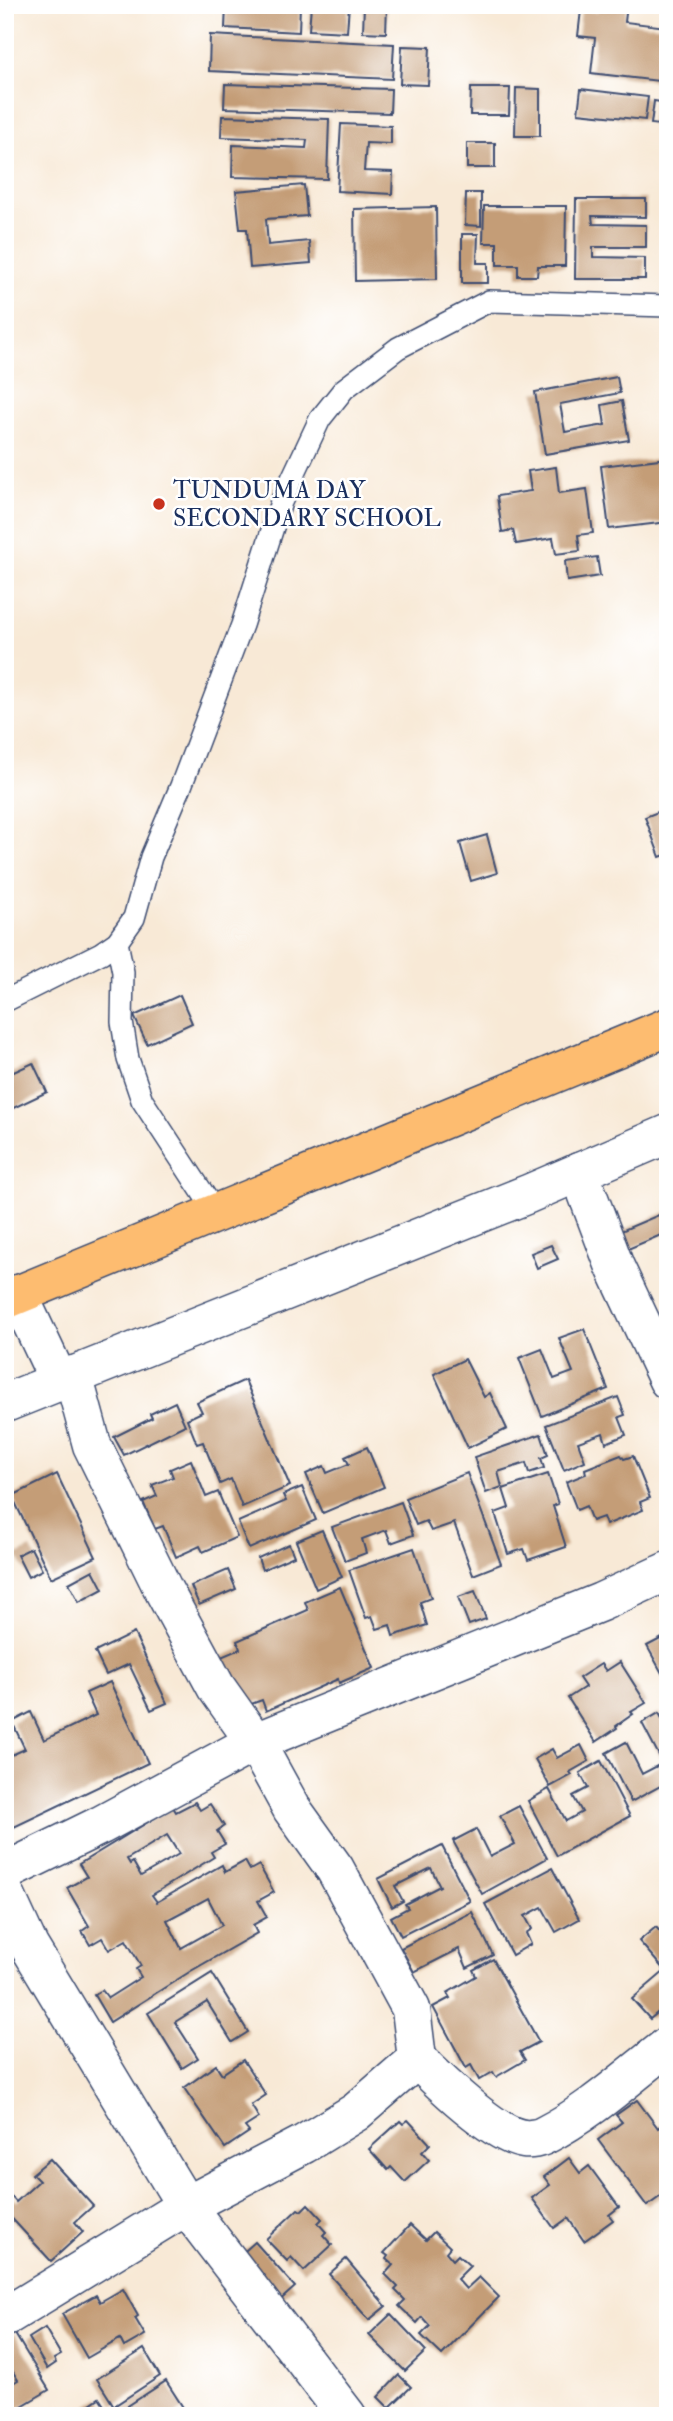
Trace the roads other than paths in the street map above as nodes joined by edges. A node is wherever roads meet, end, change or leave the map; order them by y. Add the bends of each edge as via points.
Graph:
1 (668, 306) edge
2 (117, 942) junction
3 (5, 1001) edge
4 (668, 1027) edge
5 (668, 1134) edge
6 (579, 1172) junction
7 (216, 1213) junction
8 (12, 1297) edge
9 (66, 1378) junction
10 (668, 1380) edge
11 (5, 1403) edge
12 (668, 1571) edge
13 (255, 1742) junction
14 (5, 1872) edge
15 (5, 1894) edge
16 (668, 2046) edge
17 (417, 2059) junction
18 (186, 2206) junction
19 (5, 2317) edge
20 (347, 2416) edge

1 - 2 lane via 489,301 398,348 344,389 320,419 281,502 242,625 151,857 134,918
2 - 3 lane
2 - 7 lane via 123,972 122,1022 142,1100
4 - 7 highway
5 - 6 street
6 - 9 street
6 - 10 street via 615,1267
7 - 8 highway
8 - 9 street
9 - 11 street
9 - 13 street via 92,1446 164,1591 216,1687
12 - 13 street
13 - 14 street
13 - 17 street via 292,1809 335,1869 411,2009
15 - 18 street via 29,1946
16 - 17 street via 543,2137 524,2139 475,2110
17 - 18 street via 356,2112
18 - 19 street
18 - 20 street

